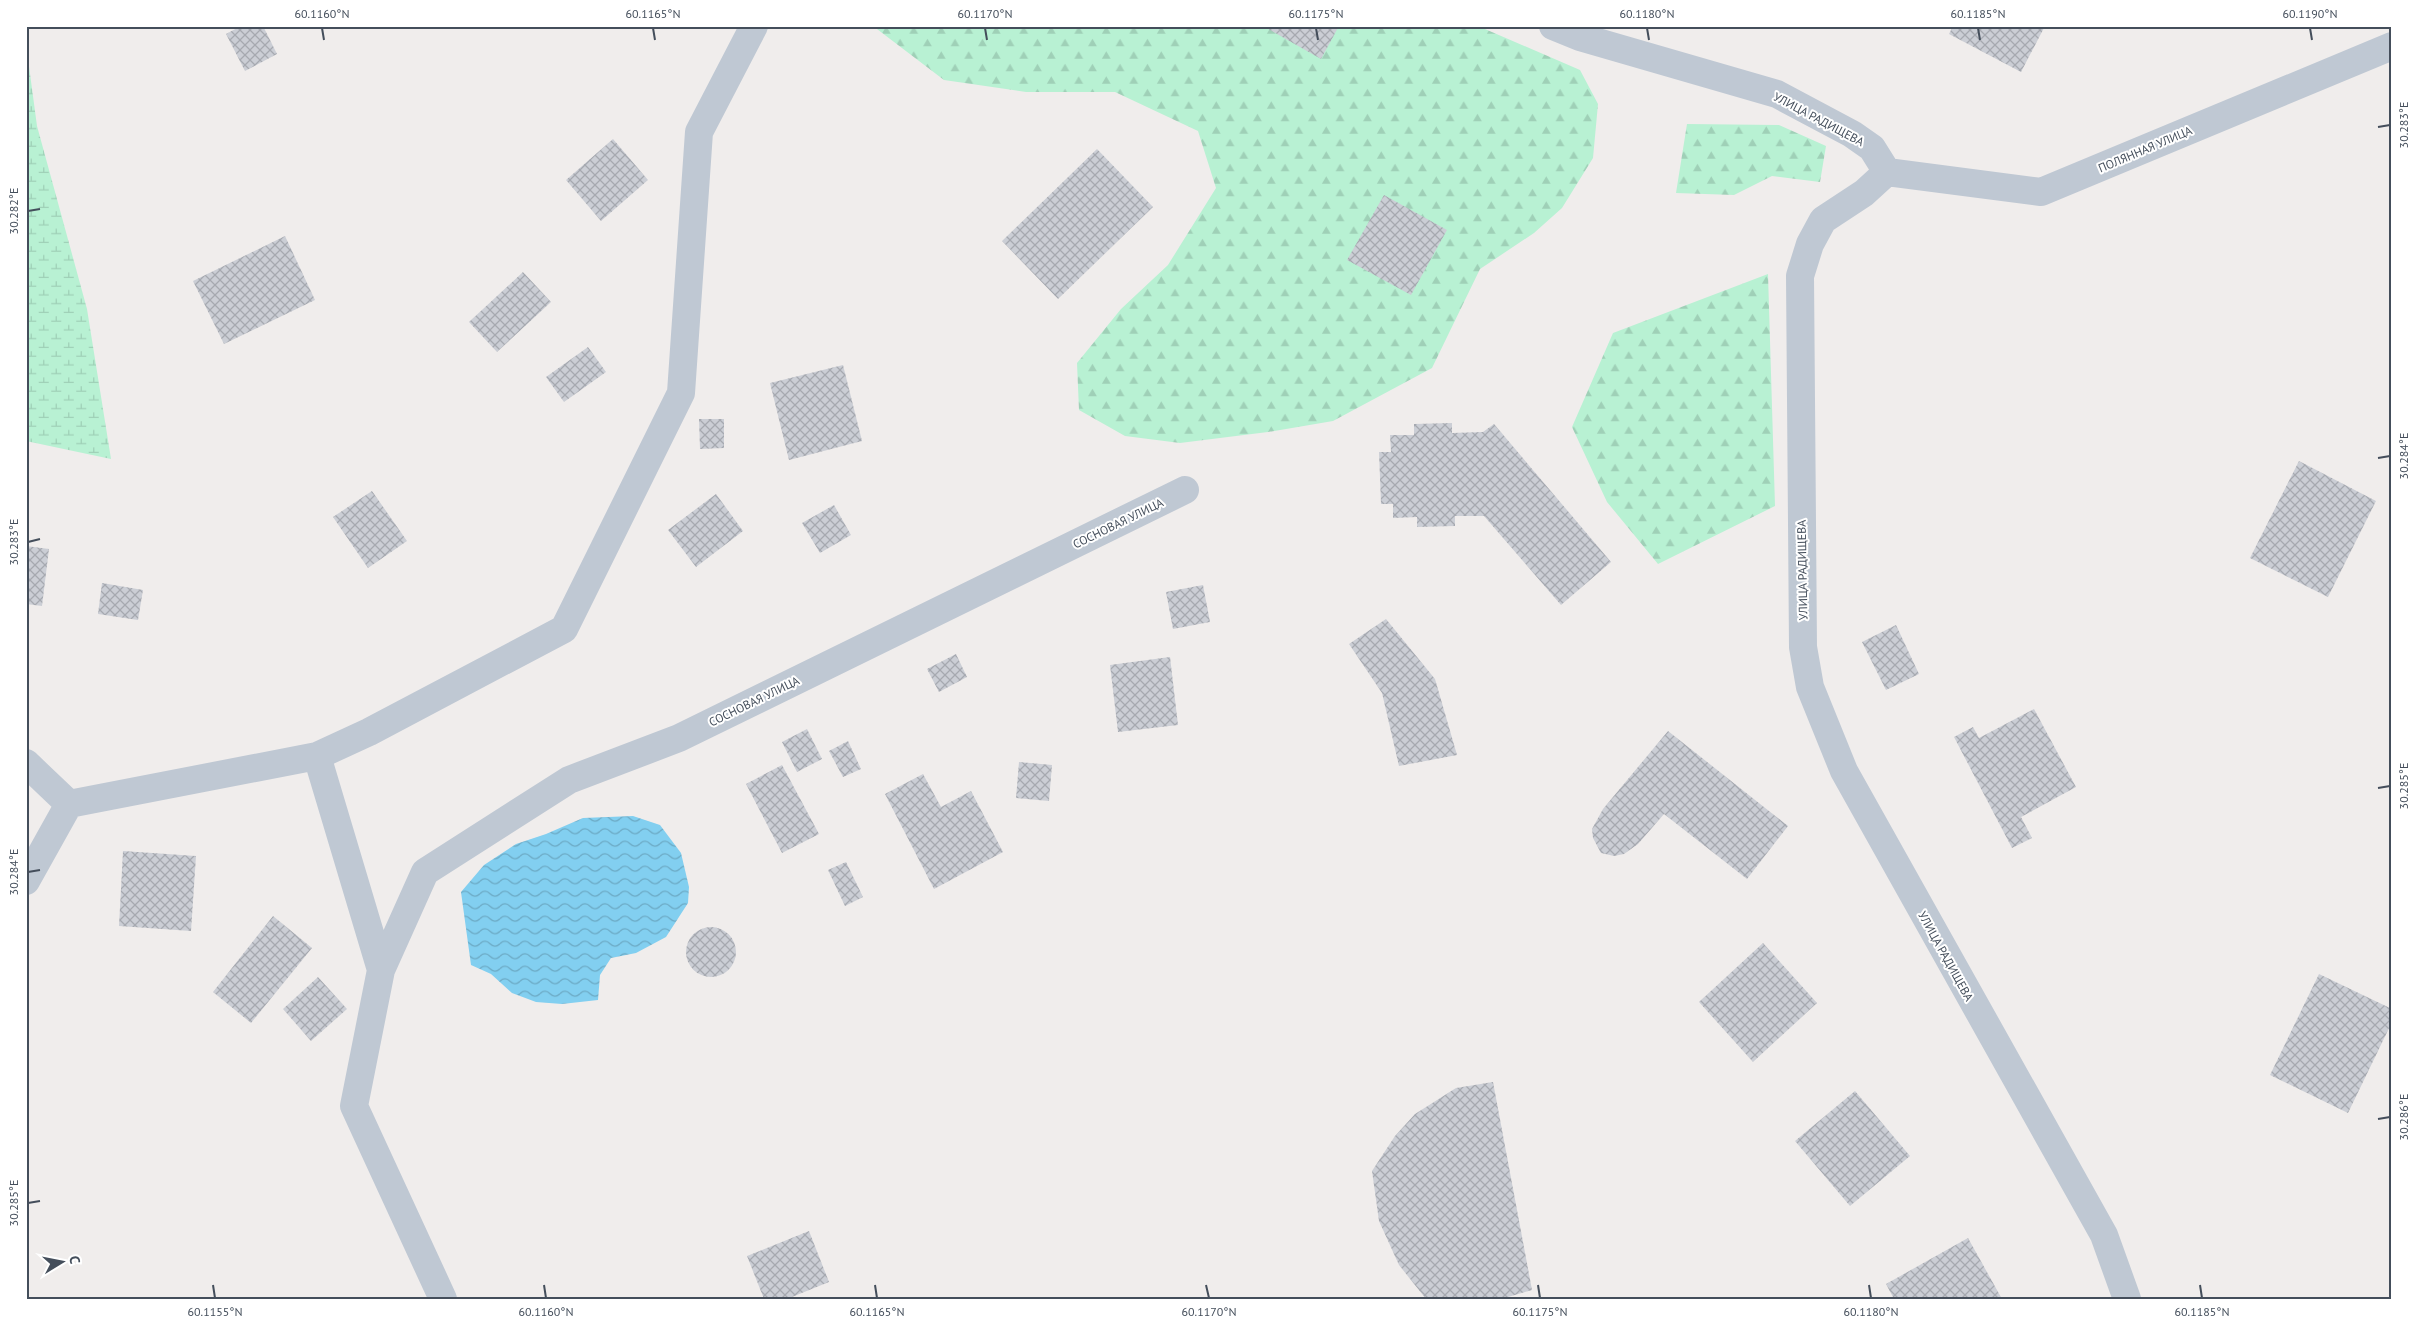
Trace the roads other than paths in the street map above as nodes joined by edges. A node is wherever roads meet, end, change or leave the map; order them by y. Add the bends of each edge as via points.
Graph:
1 (754, 26) edge
2 (1553, 26) edge
3 (2392, 46) edge
4 (1887, 172) junction
5 (1185, 490) dead end
6 (317, 756) junction
7 (26, 763) edge
8 (69, 804) junction
9 (26, 881) edge
10 (381, 970) junction
11 (443, 1299) edge
12 (2127, 1299) edge

1 - 6 street via 699,132 681,393 564,629
2 - 4 street, УЛИЦА РАДИЩЕВА via 1580,37 1777,94 1872,148
3 - 4 street, ПОЛЯННАЯ УЛИЦА via 2041,192
4 - 12 street, УЛИЦА РАДИЩЕВА via 1864,193 1823,220 1810,244 1800,276 1803,647 1810,687 1844,772 2104,1235
5 - 10 street, СОСНОВАЯ УЛИЦА via 678,738 569,780 424,872
6 - 8 street
6 - 10 street
7 - 8 street
8 - 9 street
10 - 11 street, СОСНОВАЯ УЛИЦА via 354,1106

